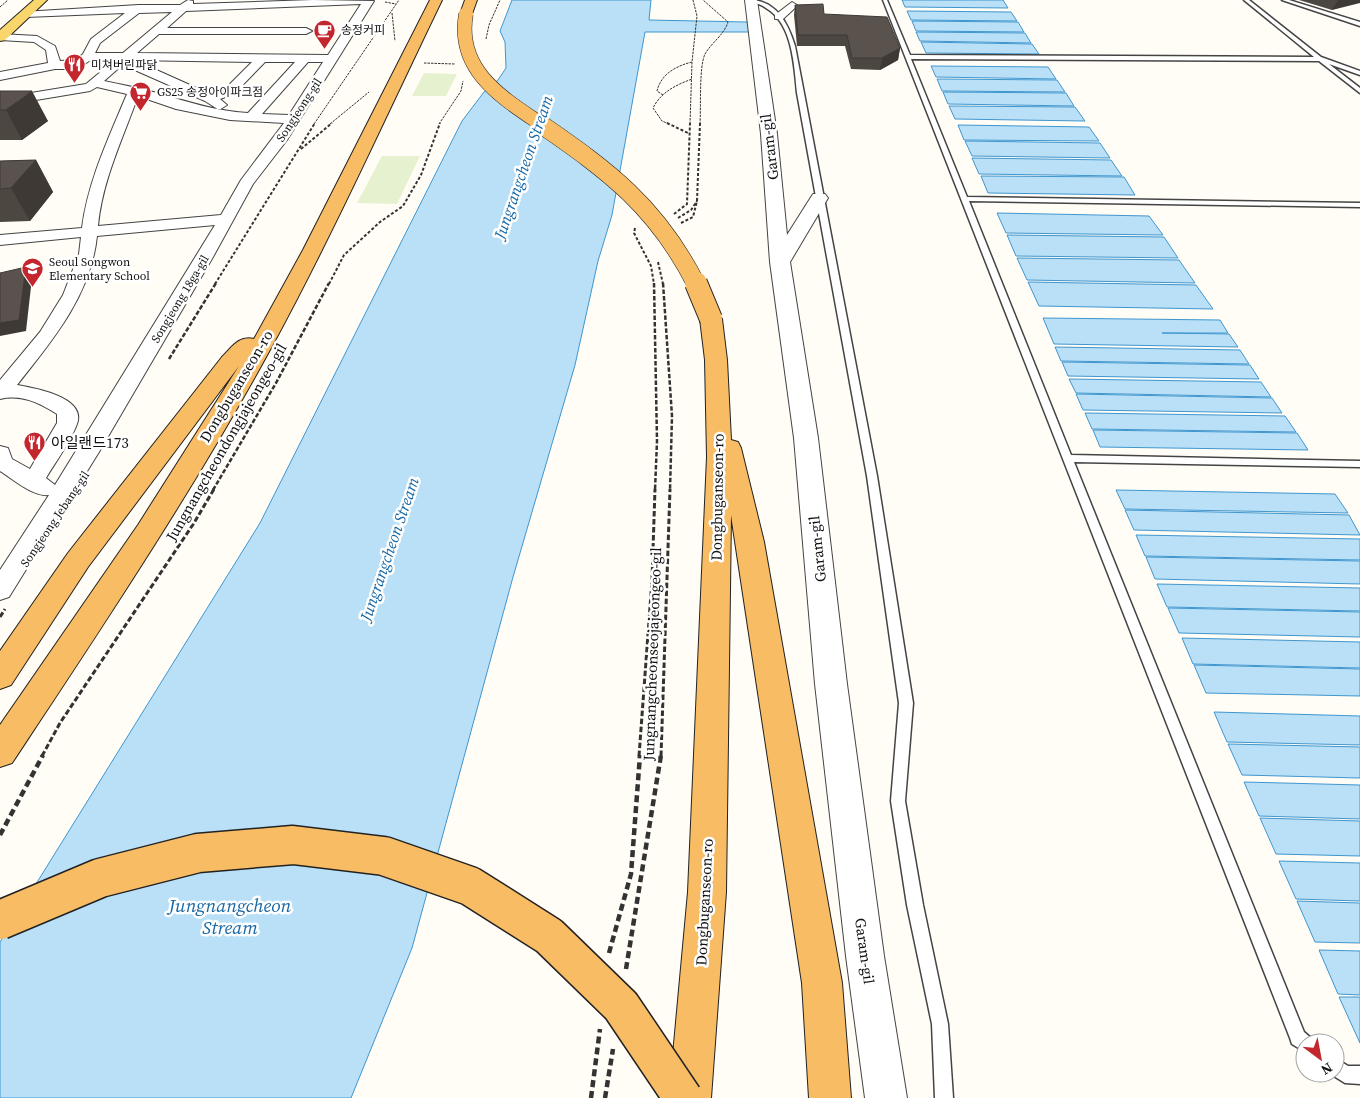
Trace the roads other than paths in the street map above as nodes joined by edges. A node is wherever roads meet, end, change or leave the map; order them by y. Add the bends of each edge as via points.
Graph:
1 (24, 0) edge
2 (40, 0) edge
3 (112, 0) edge
4 (150, 0) edge
5 (369, 0) edge
6 (436, 0) edge
7 (751, 0) edge
8 (885, 0) edge
9 (1246, 0) edge
10 (1284, 0) edge
11 (329, 1) edge
12 (256, 2) edge
13 (293, 2) edge
14 (188, 3) edge
15 (220, 3) edge
16 (792, 5) dead end
17 (468, 7) edge
18 (138, 9) junction
19 (98, 11) junction
20 (26, 14) junction
21 (779, 16) junction
22 (0, 23) edge
23 (311, 24) junction
24 (1360, 24) edge
25 (156, 31) junction
26 (190, 31) junction
27 (227, 31) junction
28 (266, 31) junction
29 (0, 37) edge
30 (88, 56) junction
31 (200, 57) junction
32 (907, 57) junction
33 (124, 58) junction
34 (159, 58) junction
35 (242, 58) junction
36 (262, 58) junction
37 (285, 59) junction
38 (304, 59) junction
39 (332, 59) junction
40 (1322, 59) junction
41 (55, 65) junction
42 (112, 68) junction
43 (1360, 73) edge
44 (0, 76) edge
45 (94, 84) junction
46 (134, 91) junction
47 (1360, 91) edge
48 (210, 98) junction
49 (0, 102) edge
50 (208, 112) junction
51 (252, 117) junction
52 (292, 119) junction
53 (820, 198) junction
54 (964, 199) junction
55 (1360, 205) edge
56 (227, 219) junction
57 (90, 231) junction
58 (0, 240) edge
59 (780, 262) junction
60 (282, 307) junction
61 (1, 390) edge
62 (718, 394) junction
63 (0, 454) edge
64 (1067, 458) junction
65 (1360, 464) edge
66 (16, 475) edge
67 (61, 496) junction
68 (3, 599) edge
69 (0, 676) edge
70 (0, 752) edge
71 (0, 920) edge
72 (1296, 1033) edge
73 (1345, 1074) edge
74 (1360, 1075) edge
75 (684, 1098) edge
76 (690, 1098) edge
77 (830, 1098) edge
78 (886, 1098) edge
79 (944, 1098) edge

1 - 22 main road
2 - 20 main road
3 - 19 street
4 - 18 street
5 - 11 street
5 - 39 street, Songjeong-gil
6 - 60 highway, Dongbuganseon-ro
7 - 21 lane via 768,6
7 - 59 street, Garam-gil via 769,134
8 - 32 lane
9 - 40 lane
10 - 24 lane
11 - 13 street
11 - 23 street
12 - 13 street
12 - 15 street
12 - 27 street
13 - 28 street
14 - 15 street
14 - 18 street
14 - 25 street
15 - 26 street
16 - 21 street
17 - 62 highway, Dongbuganseon-ro, bridge via 464,29 466,50 477,70 506,99 610,174 652,214 684,257 711,319
18 - 19 street
18 - 30 street via 95,41
19 - 20 street
20 - 29 main road
21 - 53 lane via 794,50
23 - 28 street
23 - 37 street
25 - 26 street
25 - 33 street
26 - 27 street
26 - 34 street
27 - 28 street
27 - 31 street
28 - 35 street
29 - 41 street via 42,41 51,48
30 - 33 street
30 - 41 street via 76,65
31 - 34 street
31 - 35 street
32 - 40 lane
32 - 54 lane
33 - 34 street
33 - 42 street
35 - 36 street
36 - 37 street
36 - 48 street via 230,91
37 - 38 street
38 - 39 street
38 - 51 street
39 - 52 street, Songjeong-gil
40 - 43 lane
40 - 47 lane
41 - 44 street
42 - 45 street
42 - 48 street via 139,67
45 - 46 street
45 - 49 street via 83,89
46 - 50 street
46 - 57 street via 92,208
48 - 50 street via 221,105
50 - 51 street
51 - 52 street
52 - 56 street, Songjeong-gil via 280,140 246,183
53 - 59 street
53 - 79 lane via 872,476 906,704 898,801 915,905 940,1024
54 - 55 lane
54 - 64 lane
56 - 57 street
56 - 67 street, Songjeong 18ga-gil
57 - 58 street
57 - 61 street via 87,254 72,295 47,335
59 - 78 street, Garam-gil via 806,438 833,694
60 - 69 highway via 230,362 113,514
60 - 70 highway, Dongbuganseon-ro via 232,397
61 - 66 street via 41,395 66,411 67,423
62 - 76 highway, Dongbuganseon-ro via 707,892
62 - 77 highway via 750,542 822,983
63 - 66 street via 2,463
64 - 65 lane
64 - 72 lane
66 - 67 street
67 - 68 street, Songjeong 18ga-gil
71 - 75 highway, bridge via 116,872 210,850 302,844 350,849 396,859 479,890 527,918 564,947 631,1017
73 - 74 lane

